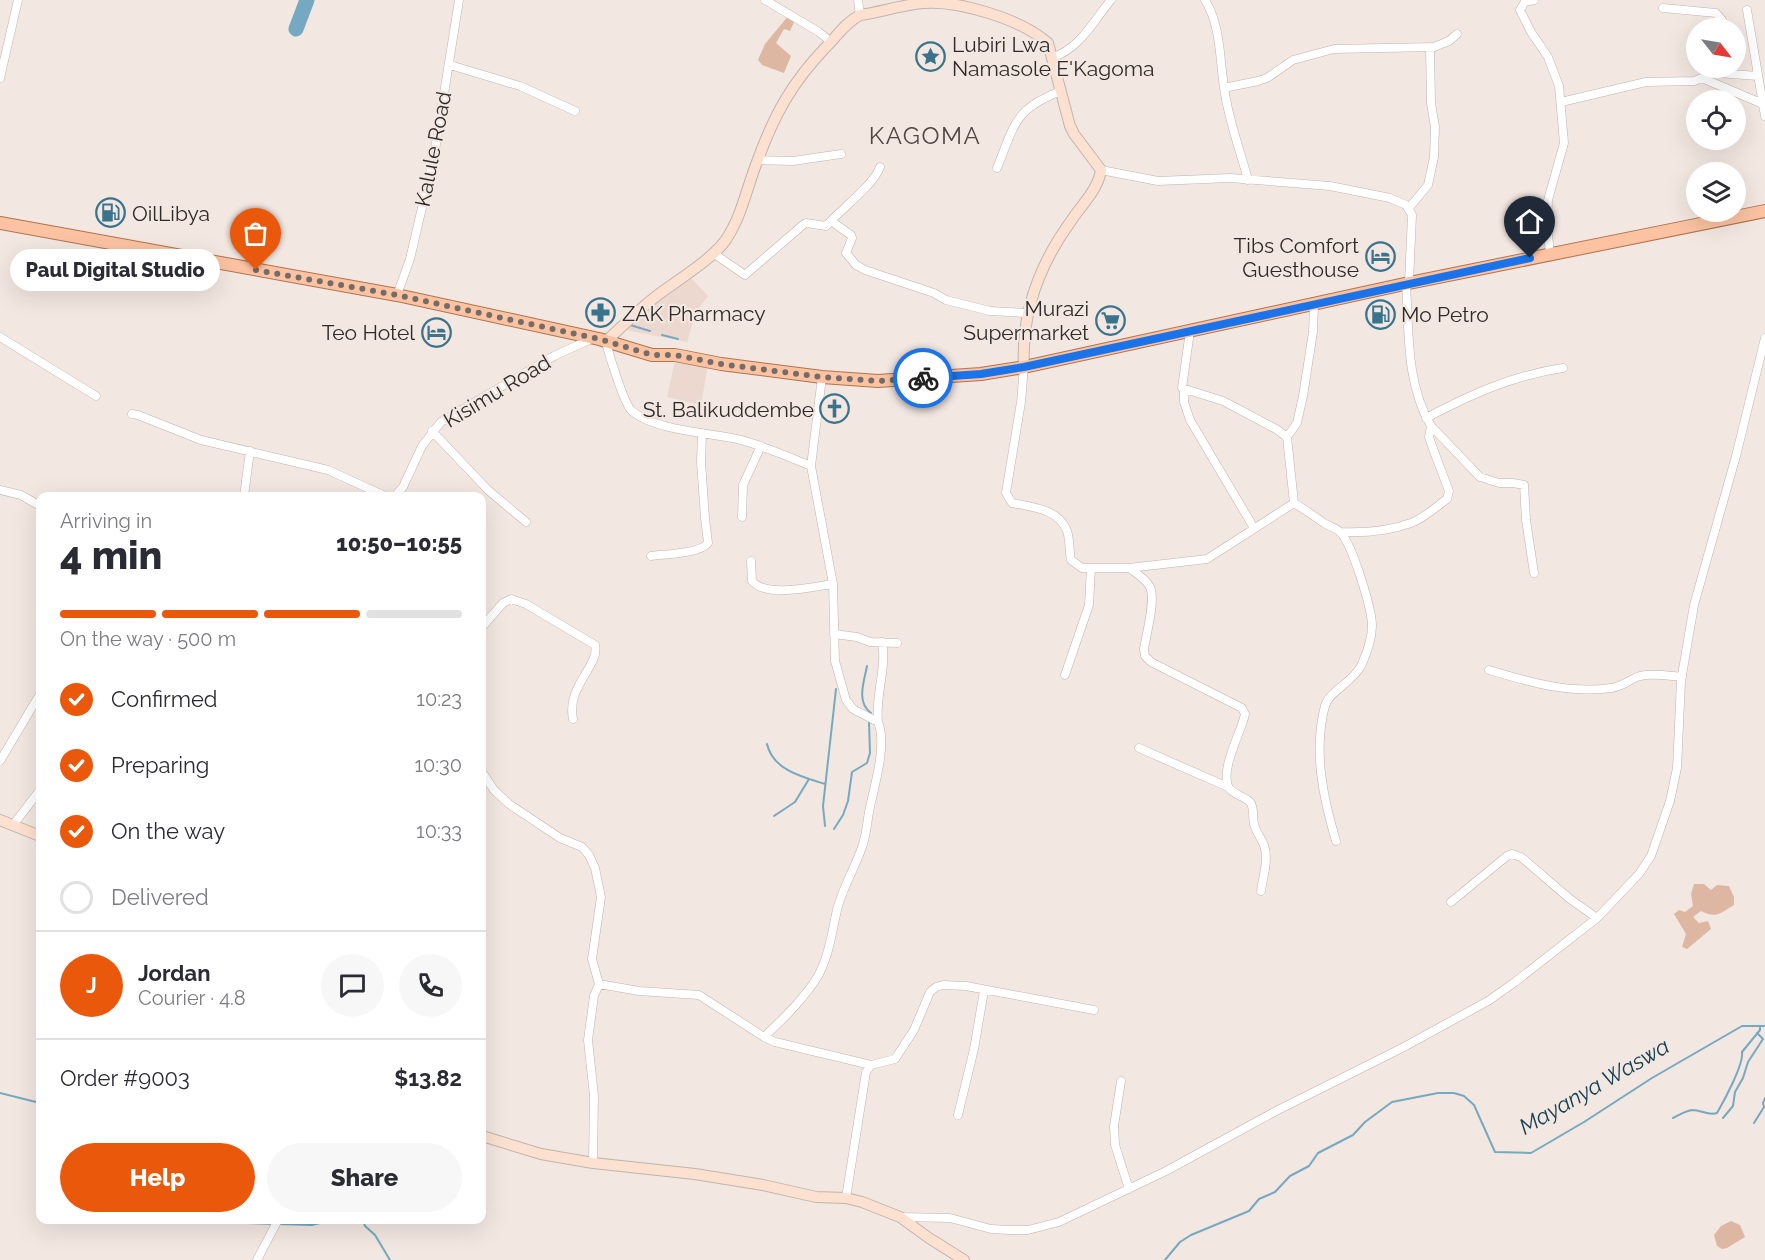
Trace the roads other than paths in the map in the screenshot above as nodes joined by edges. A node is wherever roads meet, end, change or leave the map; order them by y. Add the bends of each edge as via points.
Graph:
1 (18, 0) edge
2 (459, 0) edge
3 (765, 0) edge
4 (858, 0) edge
5 (1111, 0) edge
6 (1205, 0) edge
7 (1534, 0) edge
8 (925, 1) edge
9 (1663, 8) dead end
10 (1747, 10) dead end
11 (860, 15) junction
12 (1720, 18) edge
13 (1457, 34) dead end
14 (831, 42) junction
15 (1430, 46) junction
16 (1053, 57) junction
17 (450, 65) junction
18 (1746, 74) edge
19 (1758, 76) junction
20 (0, 78) edge
21 (1718, 78) edge
22 (1717, 85) junction
23 (1224, 88) junction
24 (1061, 91) junction
25 (1561, 102) junction
26 (1763, 104) junction
27 (575, 111) dead end
28 (1765, 116) edge
29 (842, 154) dead end
30 (757, 160) junction
31 (880, 168) dead end
32 (998, 168) dead end
33 (1101, 170) junction
34 (1248, 180) junction
35 (1409, 208) junction
36 (1765, 211) edge
37 (831, 221) junction
38 (0, 223) edge
39 (713, 254) junction
40 (1550, 254) junction
41 (1407, 283) junction
42 (397, 295) junction
43 (1314, 305) junction
44 (1027, 313) junction
45 (1190, 331) junction
46 (0, 337) edge
47 (1765, 338) edge
48 (602, 340) junction
49 (1024, 367) junction
50 (1563, 368) dead end
51 (822, 377) junction
52 (1184, 390) junction
53 (96, 396) dead end
54 (132, 414) dead end
55 (1426, 418) junction
56 (1431, 426) junction
57 (432, 431) junction
58 (702, 433) junction
59 (1287, 437) junction
60 (761, 446) junction
61 (250, 452) junction
62 (811, 466) junction
63 (0, 490) edge
64 (245, 492) edge
65 (376, 492) edge
66 (399, 492) edge
67 (1294, 503) junction
68 (36, 504) edge
69 (742, 516) dead end
70 (526, 522) dead end
71 (1254, 528) junction
72 (1341, 532) junction
73 (651, 556) dead end
74 (751, 561) dead end
75 (1091, 568) junction
76 (1129, 568) junction
77 (1534, 573) dead end
78 (832, 584) junction
79 (486, 622) edge
80 (834, 634) junction
81 (882, 642) junction
82 (897, 643) dead end
83 (1488, 670) dead end
84 (1065, 675) dead end
85 (1682, 677) junction
86 (36, 701) edge
87 (573, 719) dead end
88 (878, 722) junction
89 (1139, 748) dead end
90 (0, 762) edge
91 (486, 778) edge
92 (1228, 787) junction
93 (36, 795) edge
94 (0, 820) edge
95 (13, 825) junction
96 (36, 834) edge
97 (1336, 841) dead end
98 (1260, 891) dead end
99 (1450, 902) dead end
100 (1597, 918) junction
101 (598, 984) junction
102 (984, 991) junction
103 (1094, 1010) dead end
104 (764, 1037) junction
105 (871, 1065) junction
106 (1121, 1081) dead end
107 (958, 1115) dead end
108 (486, 1137) edge
109 (593, 1163) junction
110 (1129, 1189) junction
111 (846, 1198) junction
112 (900, 1217) junction
113 (276, 1224) edge
114 (257, 1260) edge
115 (964, 1260) edge

1 - 20 street
2 - 17 street, Kalule Road
3 - 14 street
4 - 11 street
5 - 16 street via 1074,45
6 - 23 street via 1215,21
7 - 25 street via 1523,4 1520,10 1555,71
8 - 11 street
8 - 16 street via 969,7 1008,20 1045,40
9 - 12 street via 1716,13
10 - 19 street
11 - 14 street
13 - 15 street via 1441,45
14 - 30 street via 791,88
15 - 23 street via 1334,49 1293,60 1267,78
15 - 35 street via 1434,157 1428,185
16 - 24 street
17 - 27 street via 520,86
17 - 42 street, Kalule Road via 426,193
18 - 19 street
19 - 26 street
21 - 22 street
22 - 25 street via 1702,78 1646,82
22 - 26 street
23 - 34 street
24 - 32 street via 1040,100 1021,115
24 - 33 street via 1074,134
25 - 40 street via 1564,143 1548,200
26 - 28 street
29 - 30 street via 793,161
30 - 39 street via 727,239
31 - 37 street via 868,186
33 - 34 street via 1158,181
33 - 44 street via 1090,196 1043,266
34 - 35 street via 1347,189 1400,201
35 - 41 street via 1412,215
36 - 40 main road
37 - 39 street via 822,227 804,224 746,275
37 - 44 street via 851,235 846,253 865,270 946,300 990,311
38 - 42 main road
39 - 48 street
40 - 41 main road
41 - 43 main road
41 - 55 street via 1411,366
42 - 48 main road
43 - 45 main road
43 - 59 street via 1303,396 1297,423
44 - 49 street
45 - 49 main road
45 - 52 street via 1181,385
46 - 53 street
47 - 85 street via 1694,605
48 - 51 main road via 652,355
48 - 57 street, Kisimu Road via 588,339 554,356 450,415
48 - 58 street via 632,411 683,431
49 - 51 main road via 878,381
49 - 75 street via 1006,492 1012,503 1056,516 1068,534 1071,560 1082,568
50 - 55 street via 1511,379 1458,400
51 - 62 street
52 - 59 street via 1223,401
52 - 71 street via 1190,420
54 - 61 street via 201,440
55 - 56 street
56 - 72 street via 1429,437 1449,491 1447,499 1413,522 1390,529
56 - 77 street via 1480,477 1524,485
57 - 66 street, Kisimu Road
57 - 70 street via 488,490
58 - 60 street
58 - 73 street via 708,543 697,550
59 - 67 street
60 - 62 street
60 - 69 street via 743,485
61 - 64 street
61 - 65 street via 328,470
62 - 78 street
63 - 68 street
67 - 71 street
67 - 72 street
71 - 76 street via 1207,559
72 - 97 street via 1357,565 1372,626 1360,668 1331,694 1322,719 1323,799
74 - 78 street via 752,581 762,588
75 - 76 street
75 - 84 street via 1089,605
76 - 92 street via 1150,588 1152,598 1145,656 1242,708 1245,714 1228,765
78 - 80 street
79 - 87 street via 511,599 595,645 594,659 574,697
80 - 81 street
80 - 88 street via 835,661 846,700 853,709
81 - 82 street
81 - 88 street
83 - 85 street via 1571,690 1620,686 1638,676
85 - 100 street via 1677,768 1661,832 1652,856 1639,874
86 - 90 street
88 - 104 street via 881,740 866,834 837,908 828,952 818,975 797,1004
89 - 92 street
91 - 101 street via 509,804 589,855 601,897 592,959
92 - 98 street via 1252,806 1254,826 1265,848 1267,857
93 - 95 street
94 - 95 street
95 - 96 street
99 - 100 street via 1512,854 1521,857
100 - 110 street via 1488,1001
101 - 104 street via 699,995
101 - 109 street via 588,1040 594,1096
102 - 103 street
102 - 105 street via 966,986 936,987 895,1059
102 - 107 street
104 - 105 street
105 - 111 street via 866,1072
106 - 110 street via 1113,1126
108 - 109 street via 541,1154
109 - 111 street via 694,1174 816,1197
110 - 112 street via 1059,1222 1028,1230 991,1229 950,1218
111 - 112 street
112 - 115 street
113 - 114 street

